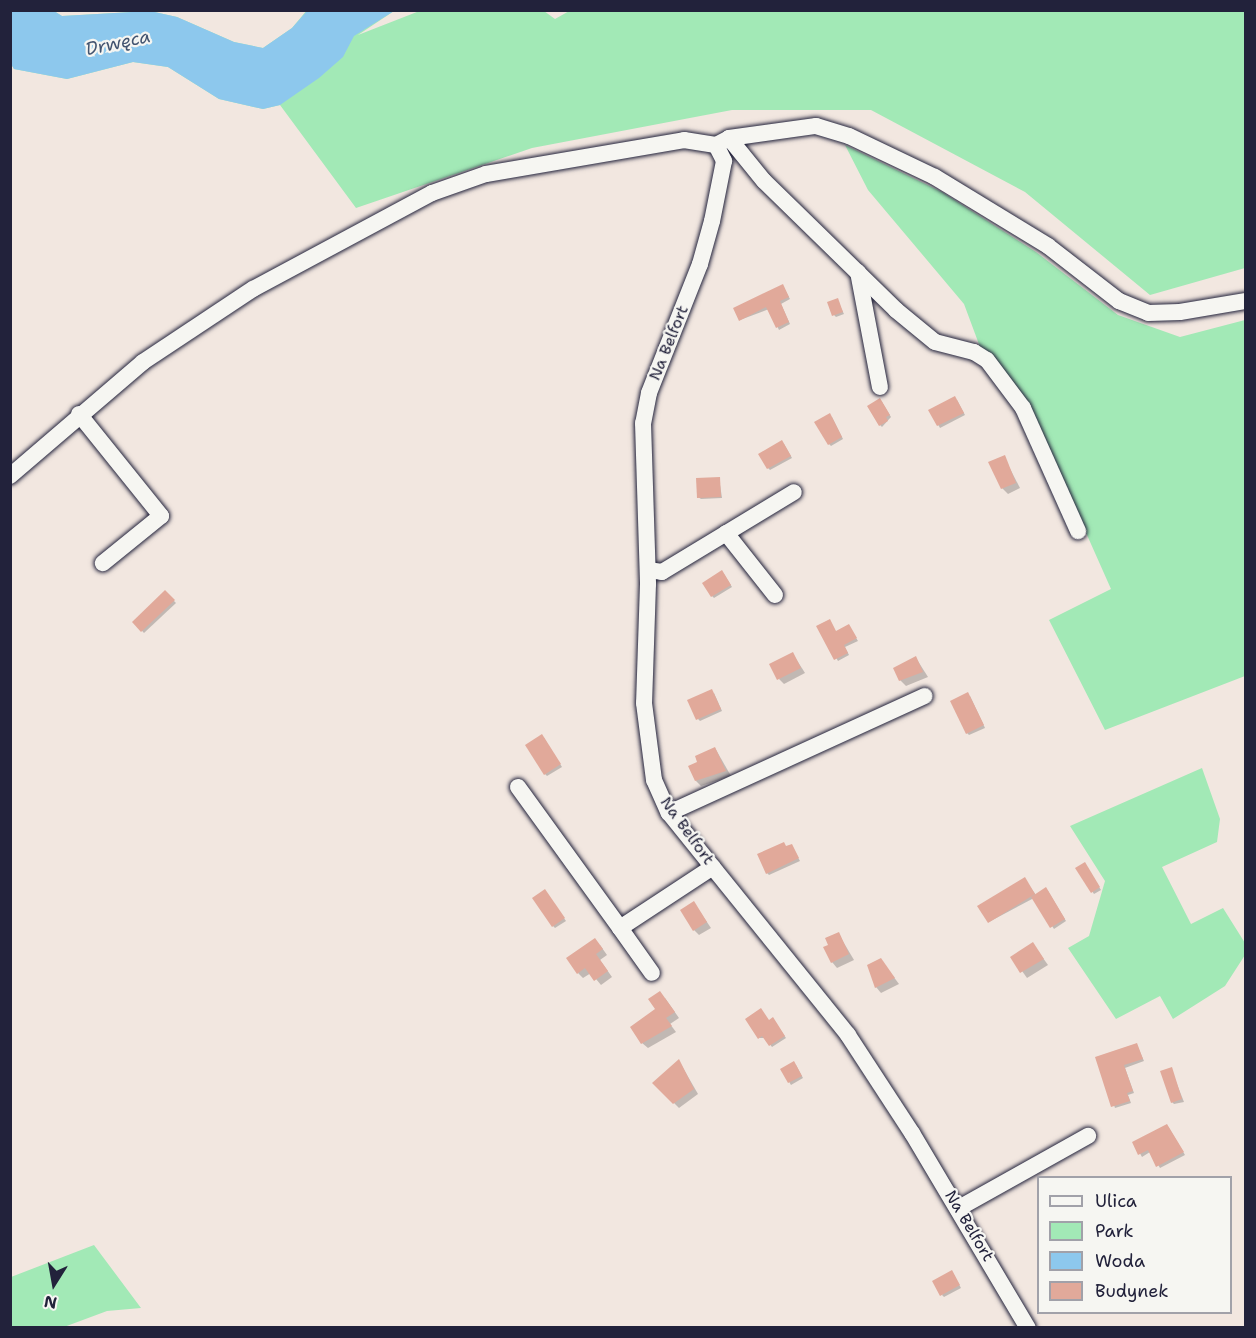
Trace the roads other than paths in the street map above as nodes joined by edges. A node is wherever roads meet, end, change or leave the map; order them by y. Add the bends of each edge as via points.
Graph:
1 (723, 142) junction
2 (858, 272) junction
3 (1245, 301) edge
4 (880, 387) dead end
5 (79, 414) junction
6 (10, 476) edge
7 (794, 492) dead end
8 (1078, 531) dead end
9 (726, 533) junction
10 (103, 563) dead end
11 (648, 570) junction
12 (775, 595) dead end
13 (924, 696) dead end
14 (518, 787) dead end
15 (669, 813) junction
16 (713, 867) junction
17 (620, 928) junction
18 (652, 973) dead end
19 (1088, 1136) dead end
20 (959, 1208) junction
21 (1028, 1328) edge

1 - 2 street
1 - 3 street via 816,126 849,136 935,177 1048,246 1119,301 1148,313
1 - 5 street via 684,140 486,174 432,193 253,289 143,362
1 - 11 street, Na Belfort via 724,161 712,221 693,282 649,393 643,423
2 - 4 street
2 - 8 street via 935,342 974,352 987,360 1023,408
5 - 6 street
5 - 10 street via 161,516
7 - 9 street
9 - 11 street via 662,572
9 - 12 street
11 - 15 street, Na Belfort via 646,738 654,780
13 - 15 street
14 - 17 street
15 - 16 street, Na Belfort
16 - 17 street
16 - 20 street, Na Belfort via 848,1035
17 - 18 street
19 - 20 street
20 - 21 street, Na Belfort

